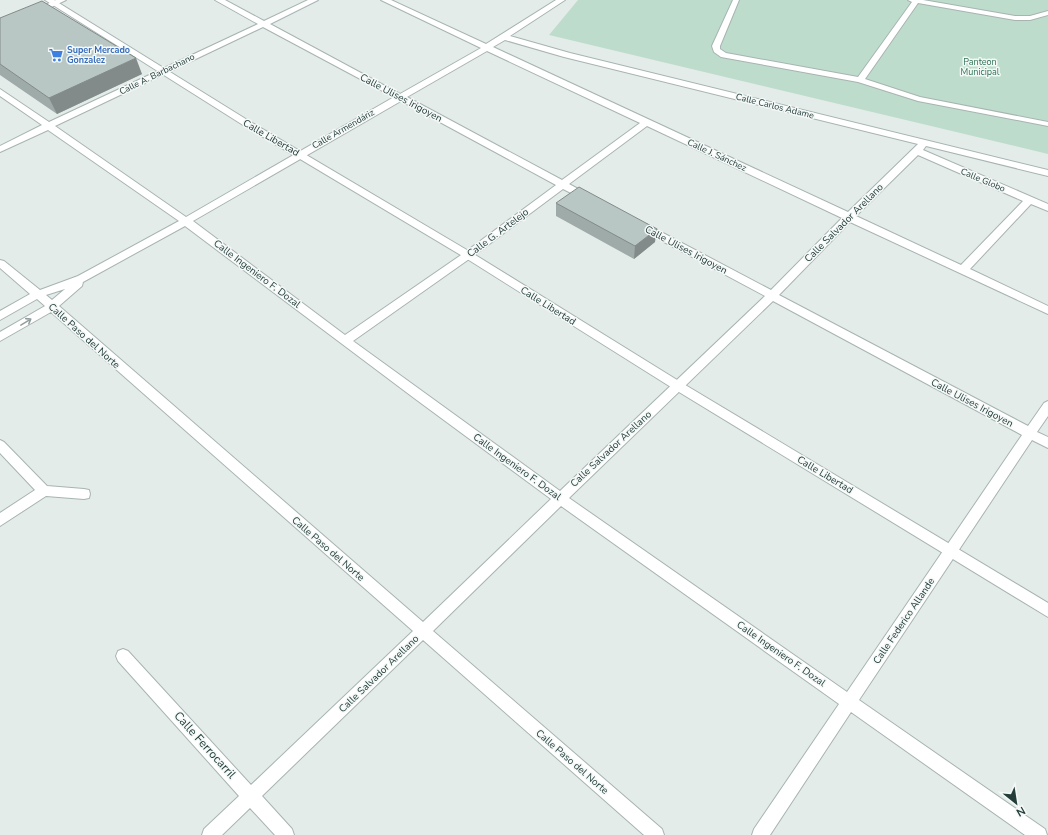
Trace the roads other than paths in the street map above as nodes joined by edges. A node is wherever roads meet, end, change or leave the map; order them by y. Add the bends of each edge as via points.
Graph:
1 (219, 0) edge
2 (314, 0) edge
3 (385, 0) edge
4 (559, 0) edge
5 (736, 0) edge
6 (55, 1) edge
7 (913, 1) edge
8 (1048, 13) edge
9 (27, 14) edge
10 (262, 24) junction
11 (504, 37) junction
12 (486, 48) junction
13 (163, 71) junction
14 (860, 80) junction
15 (0, 92) edge
16 (399, 97) junction
17 (646, 122) junction
18 (1048, 124) edge
19 (48, 126) junction
20 (921, 147) junction
21 (0, 150) edge
22 (300, 154) junction
23 (1048, 173) edge
24 (563, 184) junction
25 (1029, 200) junction
26 (598, 202) edge
27 (1048, 208) edge
28 (850, 217) junction
29 (186, 221) junction
30 (632, 221) edge
31 (468, 255) junction
32 (0, 263) edge
33 (964, 269) junction
34 (82, 279) junction
35 (38, 294) junction
36 (772, 296) junction
37 (52, 307) junction
38 (1048, 310) edge
39 (0, 316) edge
40 (0, 337) edge
41 (346, 340) junction
42 (678, 386) junction
43 (1048, 406) edge
44 (1030, 434) junction
45 (1048, 443) edge
46 (0, 445) edge
47 (44, 491) junction
48 (84, 494) dead end
49 (559, 498) junction
50 (0, 520) edge
51 (951, 551) junction
52 (1048, 611) edge
53 (423, 631) junction
54 (123, 656) dead end
55 (849, 702) junction
56 (251, 796) junction
57 (210, 835) edge
58 (286, 835) edge
59 (656, 835) edge
60 (760, 835) edge
61 (1039, 835) edge

1 - 10 street, Calle Ulises Irigoyen
2 - 10 street, Calle A. Barbachano
3 - 12 street, Calle J. Sánchez
4 - 11 street, Calle Armendáriz
5 - 14 lane via 716,46 724,55
6 - 9 street
6 - 13 street, Calle Libertad
7 - 8 lane via 1015,18 1030,18
7 - 14 lane
10 - 13 street, Calle A. Barbachano
10 - 16 street, Calle Ulises Irigoyen
11 - 12 street, Calle Armendáriz
11 - 20 street, Calle Carlos Adame
12 - 16 street, Calle Armendáriz
12 - 17 street, Calle J. Sánchez
13 - 19 street, Calle A. Barbachano
13 - 22 street, Calle Libertad
14 - 18 lane via 918,100
15 - 19 street, Calle Ingeniero F. Dozal
16 - 22 street, Calle Armendáriz
16 - 24 street, Calle Ulises Irigoyen
17 - 24 street, Calle G. Artelejo
17 - 28 street, Calle J. Sánchez
19 - 21 street, Calle A. Barbachano
19 - 29 street, Calle Ingeniero F. Dozal
20 - 23 street, Calle Carlos Adame
20 - 25 street, Calle Globo
20 - 28 street, Calle Salvador Arellano
22 - 29 street, Calle Armendáriz
22 - 31 street, Calle Libertad
24 - 26 street, Calle Ulises Irigoyen
24 - 31 street, Calle G. Artelejo
25 - 27 street, Calle Globo
25 - 33 street
28 - 33 street, Calle J. Sánchez
28 - 36 street, Calle Salvador Arellano
29 - 34 street, Calle Armendáriz
29 - 41 street, Calle Ingeniero F. Dozal
30 - 36 street, Calle Ulises Irigoyen
31 - 41 street, Calle G. Artelejo
31 - 42 street, Calle Libertad
32 - 35 street, Calle Paso del Norte
33 - 38 street, Calle J. Sánchez
34 - 35 street, Calle Armendáriz
34 - 37 street, Calle Armendáriz
35 - 37 street, Calle Paso del Norte
35 - 39 street, Calle Armendáriz
36 - 42 street, Calle Salvador Arellano
36 - 44 street, Calle Ulises Irigoyen
40 -> 37 street, Calle Armendáriz
37 - 53 street, Calle Paso del Norte
41 - 49 street, Calle Ingeniero F. Dozal
42 - 49 street, Calle Salvador Arellano
42 - 51 street, Calle Libertad
43 - 44 street, Calle Federico Allande
44 - 45 street, Calle Ulises Irigoyen
44 - 51 street, Calle Federico Allande
46 - 47 street
47 - 48 street
47 - 50 street
49 - 53 street, Calle Salvador Arellano
49 - 55 street, Calle Ingeniero F. Dozal
51 - 52 street, Calle Libertad
51 - 55 street, Calle Federico Allande
53 - 56 street, Calle Salvador Arellano
53 - 59 street, Calle Paso del Norte
54 - 56 street, Calle Ferrocarril
55 - 60 street, Calle Federico Allande
55 - 61 street, Calle Ingeniero F. Dozal
56 - 57 street, Calle Salvador Arellano
56 - 58 street, Calle Ferrocarril

